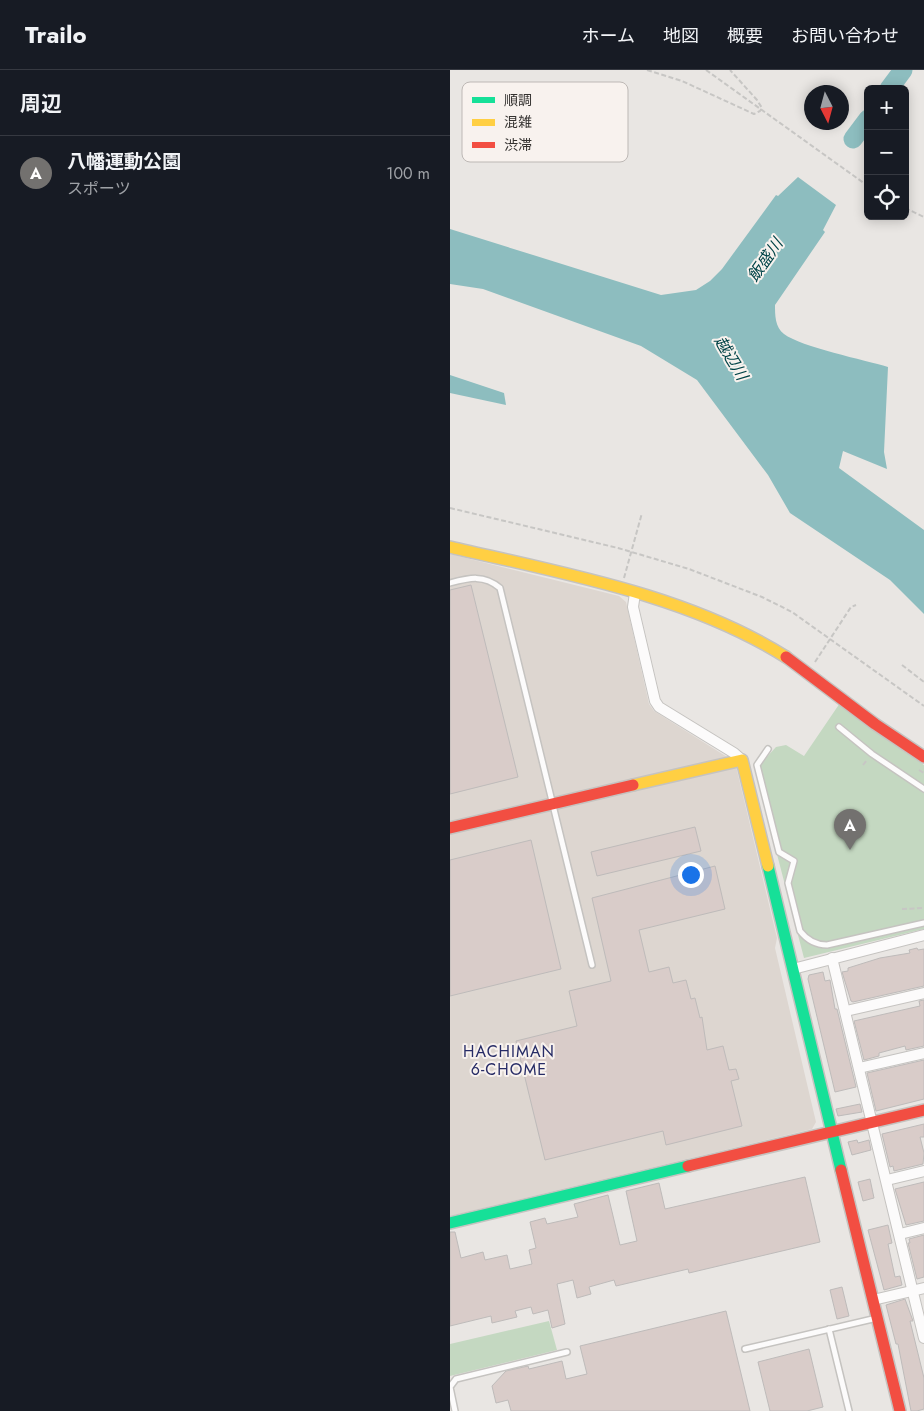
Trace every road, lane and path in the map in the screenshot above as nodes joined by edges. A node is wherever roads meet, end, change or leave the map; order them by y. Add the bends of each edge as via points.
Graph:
1 (648, 70) edge
2 (706, 70) edge
3 (730, 70) edge
4 (760, 111) junction
5 (864, 183) edge
6 (909, 210) edge
7 (924, 217) edge
8 (450, 508) edge
9 (642, 513) dead end
10 (450, 547) edge
11 (632, 552) junction
12 (624, 580) dead end
13 (450, 583) edge
14 (635, 593) junction
15 (856, 605) dead end
16 (830, 638) junction
17 (813, 664) dead end
18 (902, 665) dead end
19 (924, 682) edge
20 (924, 706) edge
21 (838, 727) dead end
22 (768, 750) dead end
23 (924, 757) edge
24 (743, 764) junction
25 (757, 764) junction
26 (924, 789) edge
27 (552, 804) junction
28 (450, 828) edge
29 (924, 908) edge
30 (902, 909) dead end
31 (924, 922) edge
32 (924, 935) edge
33 (832, 958) junction
34 (592, 965) dead end
35 (792, 969) junction
36 (924, 993) edge
37 (846, 1011) junction
38 (924, 1053) edge
39 (860, 1068) junction
40 (924, 1110) edge
41 (872, 1123) junction
42 (831, 1132) junction
43 (924, 1171) edge
44 (887, 1180) junction
45 (450, 1223) edge
46 (924, 1228) edge
47 (900, 1234) junction
48 (919, 1290) edge
49 (873, 1300) junction
50 (877, 1318) junction
51 (829, 1329) junction
52 (924, 1338) edge
53 (745, 1349) dead end
54 (567, 1352) dead end
55 (455, 1411) edge
56 (849, 1411) edge
57 (900, 1411) edge

1 - 4 path via 682,81 754,114
2 - 4 path
3 - 4 path via 757,100 762,108
4 - 5 path
6 - 7 path
8 - 11 path
9 - 11 path
10 - 14 street
11 - 12 path
11 - 16 path via 689,569 762,597 792,612
13 - 27 lane via 470,578 490,580 500,588
14 - 23 street via 716,622 781,654
14 - 24 street via 633,607 655,701 659,707 734,753
15 - 16 path via 851,607
16 - 17 path
16 - 20 path
18 - 19 path
21 - 26 lane
22 - 25 lane
24 - 25 lane
24 - 27 street
24 - 35 street
25 - 31 lane via 779,852 794,861 788,883 804,936 818,945 827,945
27 - 28 street
27 - 34 lane
29 - 30 path
32 - 33 street
33 - 35 street
33 - 37 street
35 - 42 street
36 - 37 street
37 - 39 street
38 - 39 street
39 - 41 street
40 - 41 street
41 - 42 street
41 - 44 street
42 - 45 street
42 - 49 street
43 - 44 street
44 - 47 street
46 - 47 street
47 - 48 street
48 - 49 street
48 - 52 street
49 - 50 street
50 - 51 lane
50 - 57 street
51 - 53 lane
51 - 56 lane
54 - 55 lane via 456,1379 450,1387

